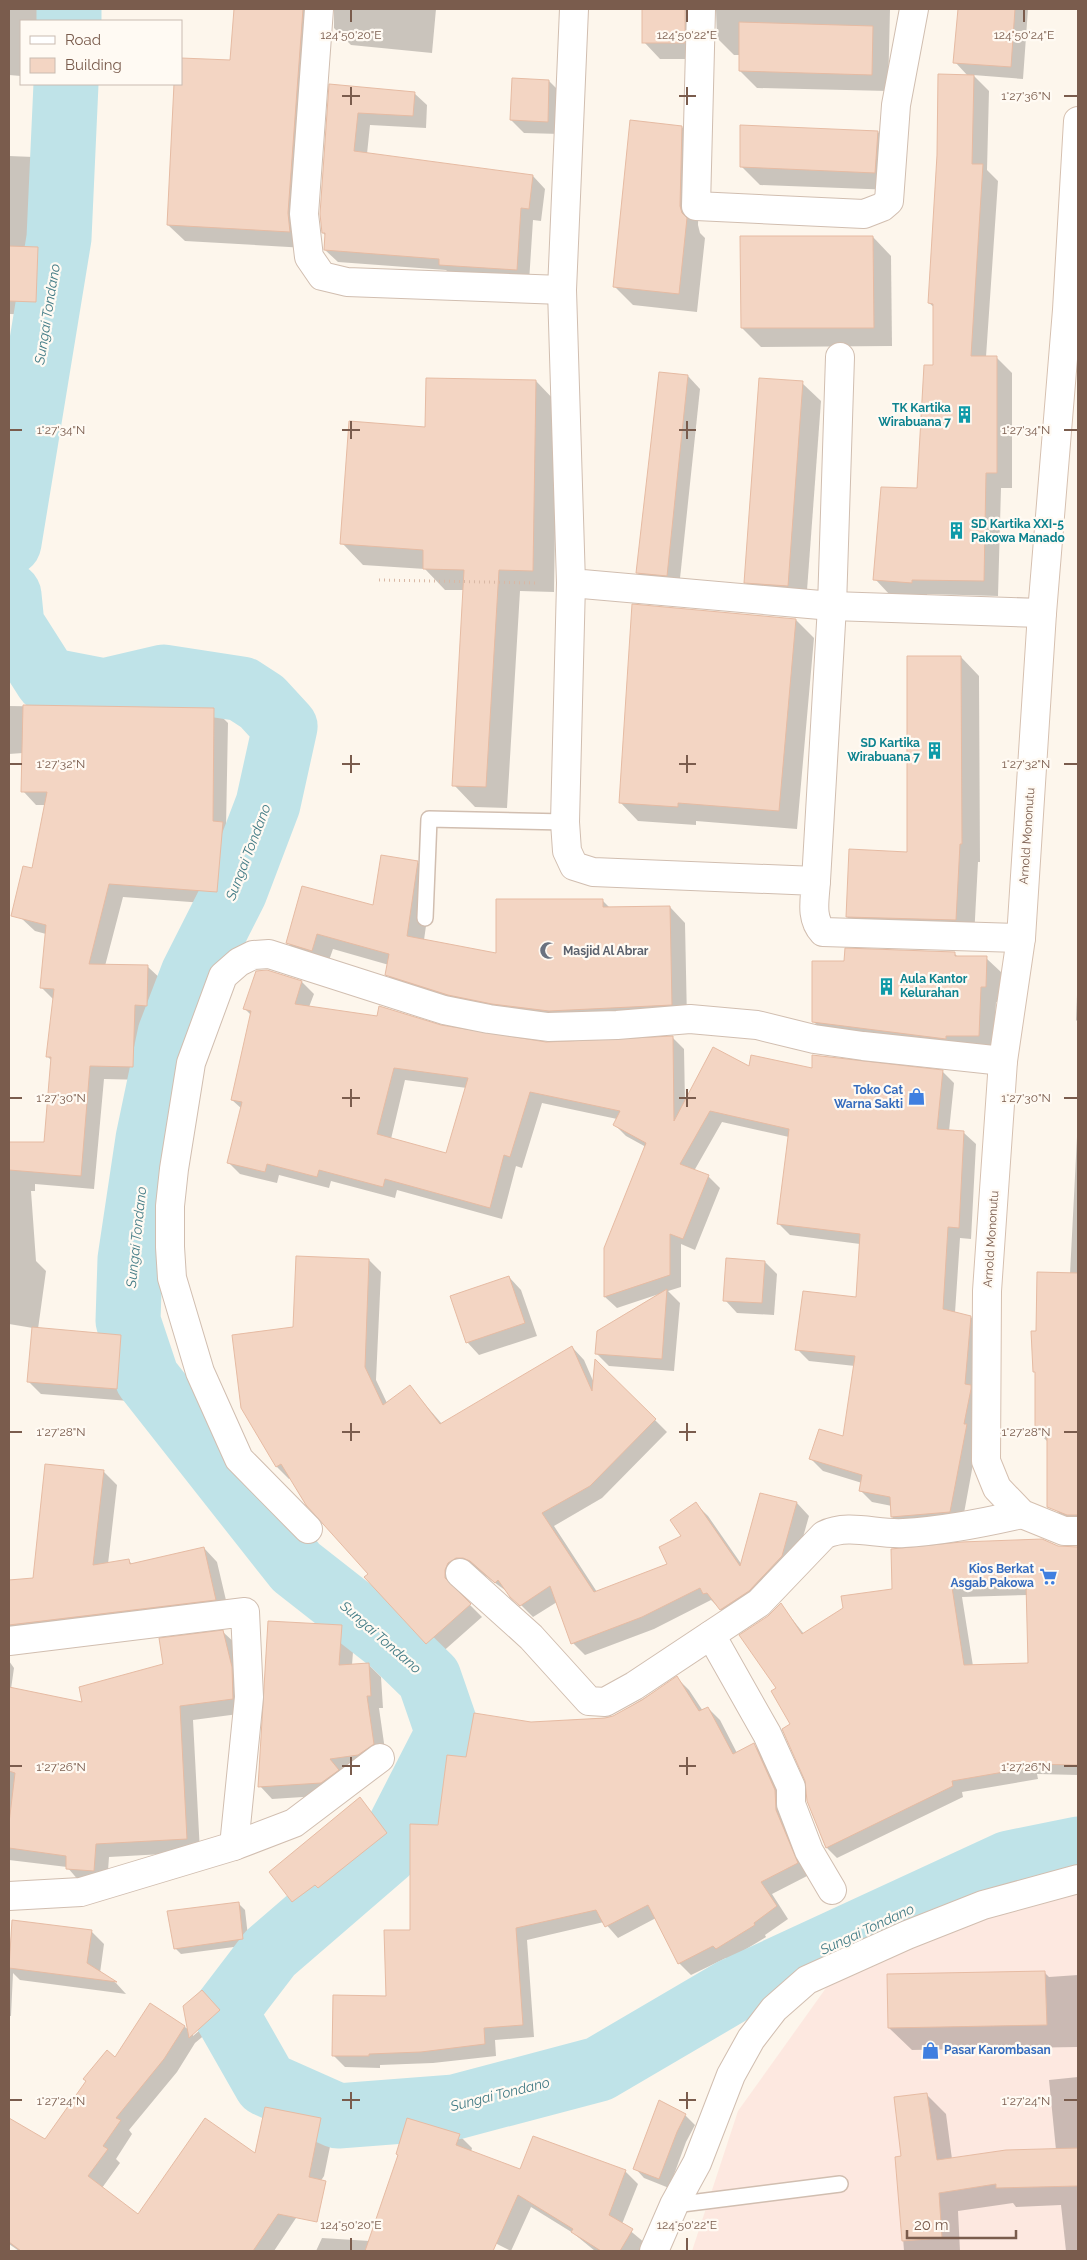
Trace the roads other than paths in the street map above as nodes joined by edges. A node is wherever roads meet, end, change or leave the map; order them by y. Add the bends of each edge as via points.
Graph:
1 (319, 9) edge
2 (574, 9) edge
3 (701, 9) edge
4 (914, 9) edge
5 (1078, 121) edge
6 (562, 290) junction
7 (1073, 310) edge
8 (840, 357) dead end
9 (571, 584) junction
10 (832, 606) junction
11 (1042, 613) junction
12 (565, 822) junction
13 (816, 881) junction
14 (425, 918) dead end
15 (1020, 938) junction
16 (1003, 1061) junction
17 (1022, 1514) junction
18 (308, 1529) dead end
19 (1078, 1532) edge
20 (460, 1573) dead end
21 (711, 1635) junction
22 (9, 1640) edge
23 (380, 1758) dead end
24 (234, 1846) junction
25 (1078, 1879) edge
26 (832, 1890) dead end
27 (9, 1896) edge
28 (840, 2184) dead end
29 (674, 2205) junction
30 (654, 2251) edge

1 - 6 street via 304,214 309,257 322,276 347,282
2 - 6 street
3 - 4 street via 696,206 864,214 889,201 896,105
5 - 7 street, Arnold Mononutu
6 - 9 street
7 - 11 street, Arnold Mononutu
8 - 10 street
9 - 10 street
9 - 12 street
10 - 11 street
10 - 13 street
11 - 15 street, Arnold Mononutu
12 - 13 street via 567,851 574,866 593,872
12 - 14 lane via 429,819
13 - 15 street via 814,914 816,924 823,932
15 - 16 street, Arnold Mononutu
16 - 17 street, Arnold Mononutu via 987,1291 986,1461 997,1488
16 - 18 street via 863,1046 757,1026 690,1019 618,1026 538,1025 444,1010 269,954 252,954 239,962 224,976 191,1063 170,1206 172,1278 200,1372 239,1459
17 - 19 street via 1064,1531
17 - 21 street via 940,1531 901,1534 837,1529 824,1535 759,1603
20 - 21 street via 531,1637 583,1695 596,1703 605,1702 634,1686
21 - 26 street via 767,1734 791,1787 790,1804 809,1850
22 - 24 street via 245,1612 249,1696
23 - 24 street via 294,1823
24 - 27 street via 81,1892
25 - 29 street via 983,1905 899,1938 807,1980 774,2009 747,2046 731,2075 697,2163
28 - 29 lane
29 - 30 street

